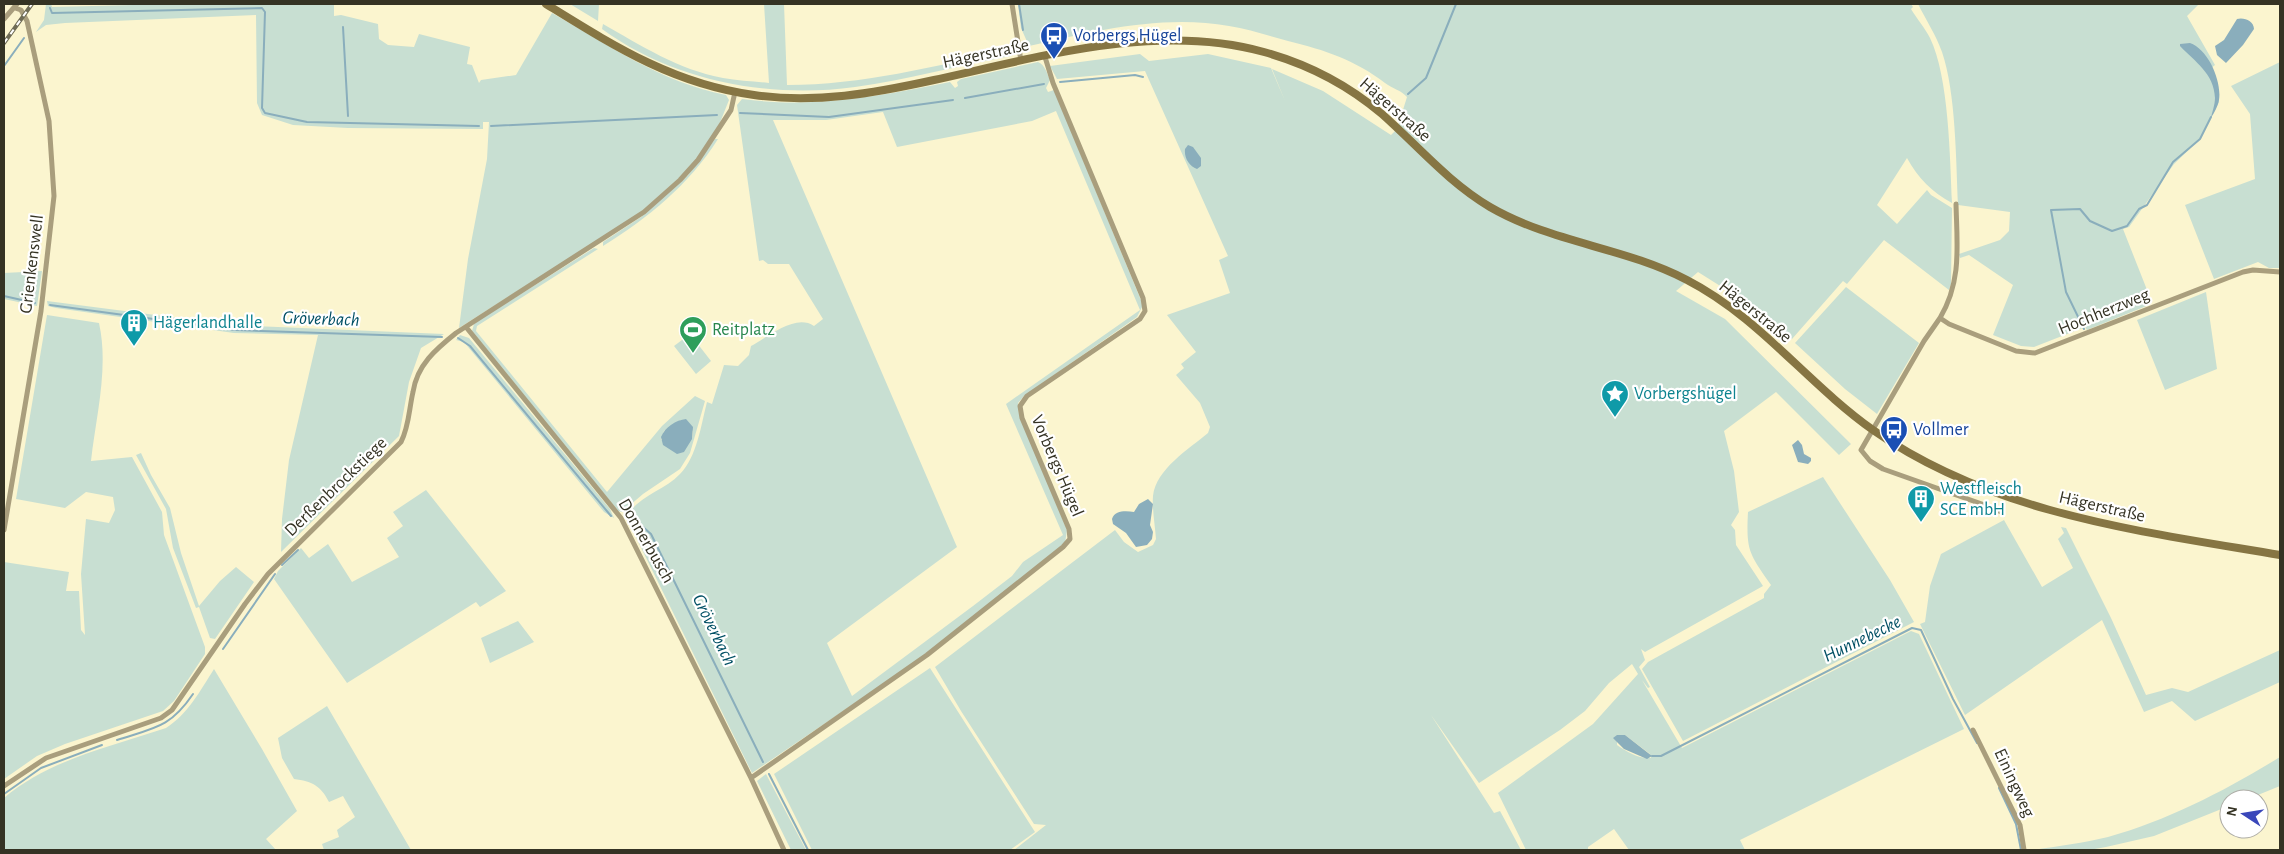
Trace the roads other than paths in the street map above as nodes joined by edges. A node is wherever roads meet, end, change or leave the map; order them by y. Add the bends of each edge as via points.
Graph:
1 (546, 4) edge
2 (1012, 4) edge
3 (16, 6) edge
4 (4, 20) edge
5 (1045, 57) junction
6 (1020, 62) junction
7 (735, 92) junction
8 (1956, 204) dead end
9 (2280, 272) edge
10 (1940, 318) junction
11 (466, 327) junction
12 (1874, 430) junction
13 (2001, 512) dead end
14 (4, 530) edge
15 (2280, 555) edge
16 (1973, 730) dead end
17 (751, 778) junction
18 (4, 786) edge
19 (784, 850) edge
20 (2024, 850) edge

1 - 7 main road, Hägerstraße via 648,64 688,80
2 - 6 street
3 - 4 street
3 - 14 street, Grienkenswell via 27,21 48,112 54,196 41,311
5 - 6 main road, Hägerstraße
5 - 12 main road, Hägerstraße via 1136,42 1197,41 1253,49 1314,70 1365,100 1448,178 1490,207 1531,227 1655,266 1712,295 1754,326 1828,394
5 - 17 street, Vorbergs Hügel via 1145,307 1140,319 1027,396 1020,406 1022,418 1069,529 1070,539 927,655
6 - 7 main road, Hägerstraße via 846,96 790,98
7 - 11 street, Derßenbrockstiege via 731,110 698,160 644,212
8 - 10 street via 1956,280
9 - 10 street, Hochherzweg via 2243,272 2036,354 2016,351
10 - 12 street
11 - 17 street, Donnerbusch via 621,518
11 - 18 street, Derßenbrockstiege via 441,346 420,370 401,442 268,574 172,710 154,720 46,758
12 - 13 street via 1861,450 1882,469
12 - 15 main road, Hägerstraße via 1909,453 1956,477 2033,506 2118,528
16 - 20 street, Einingweg via 2020,825
17 - 19 street, Donnerbusch

